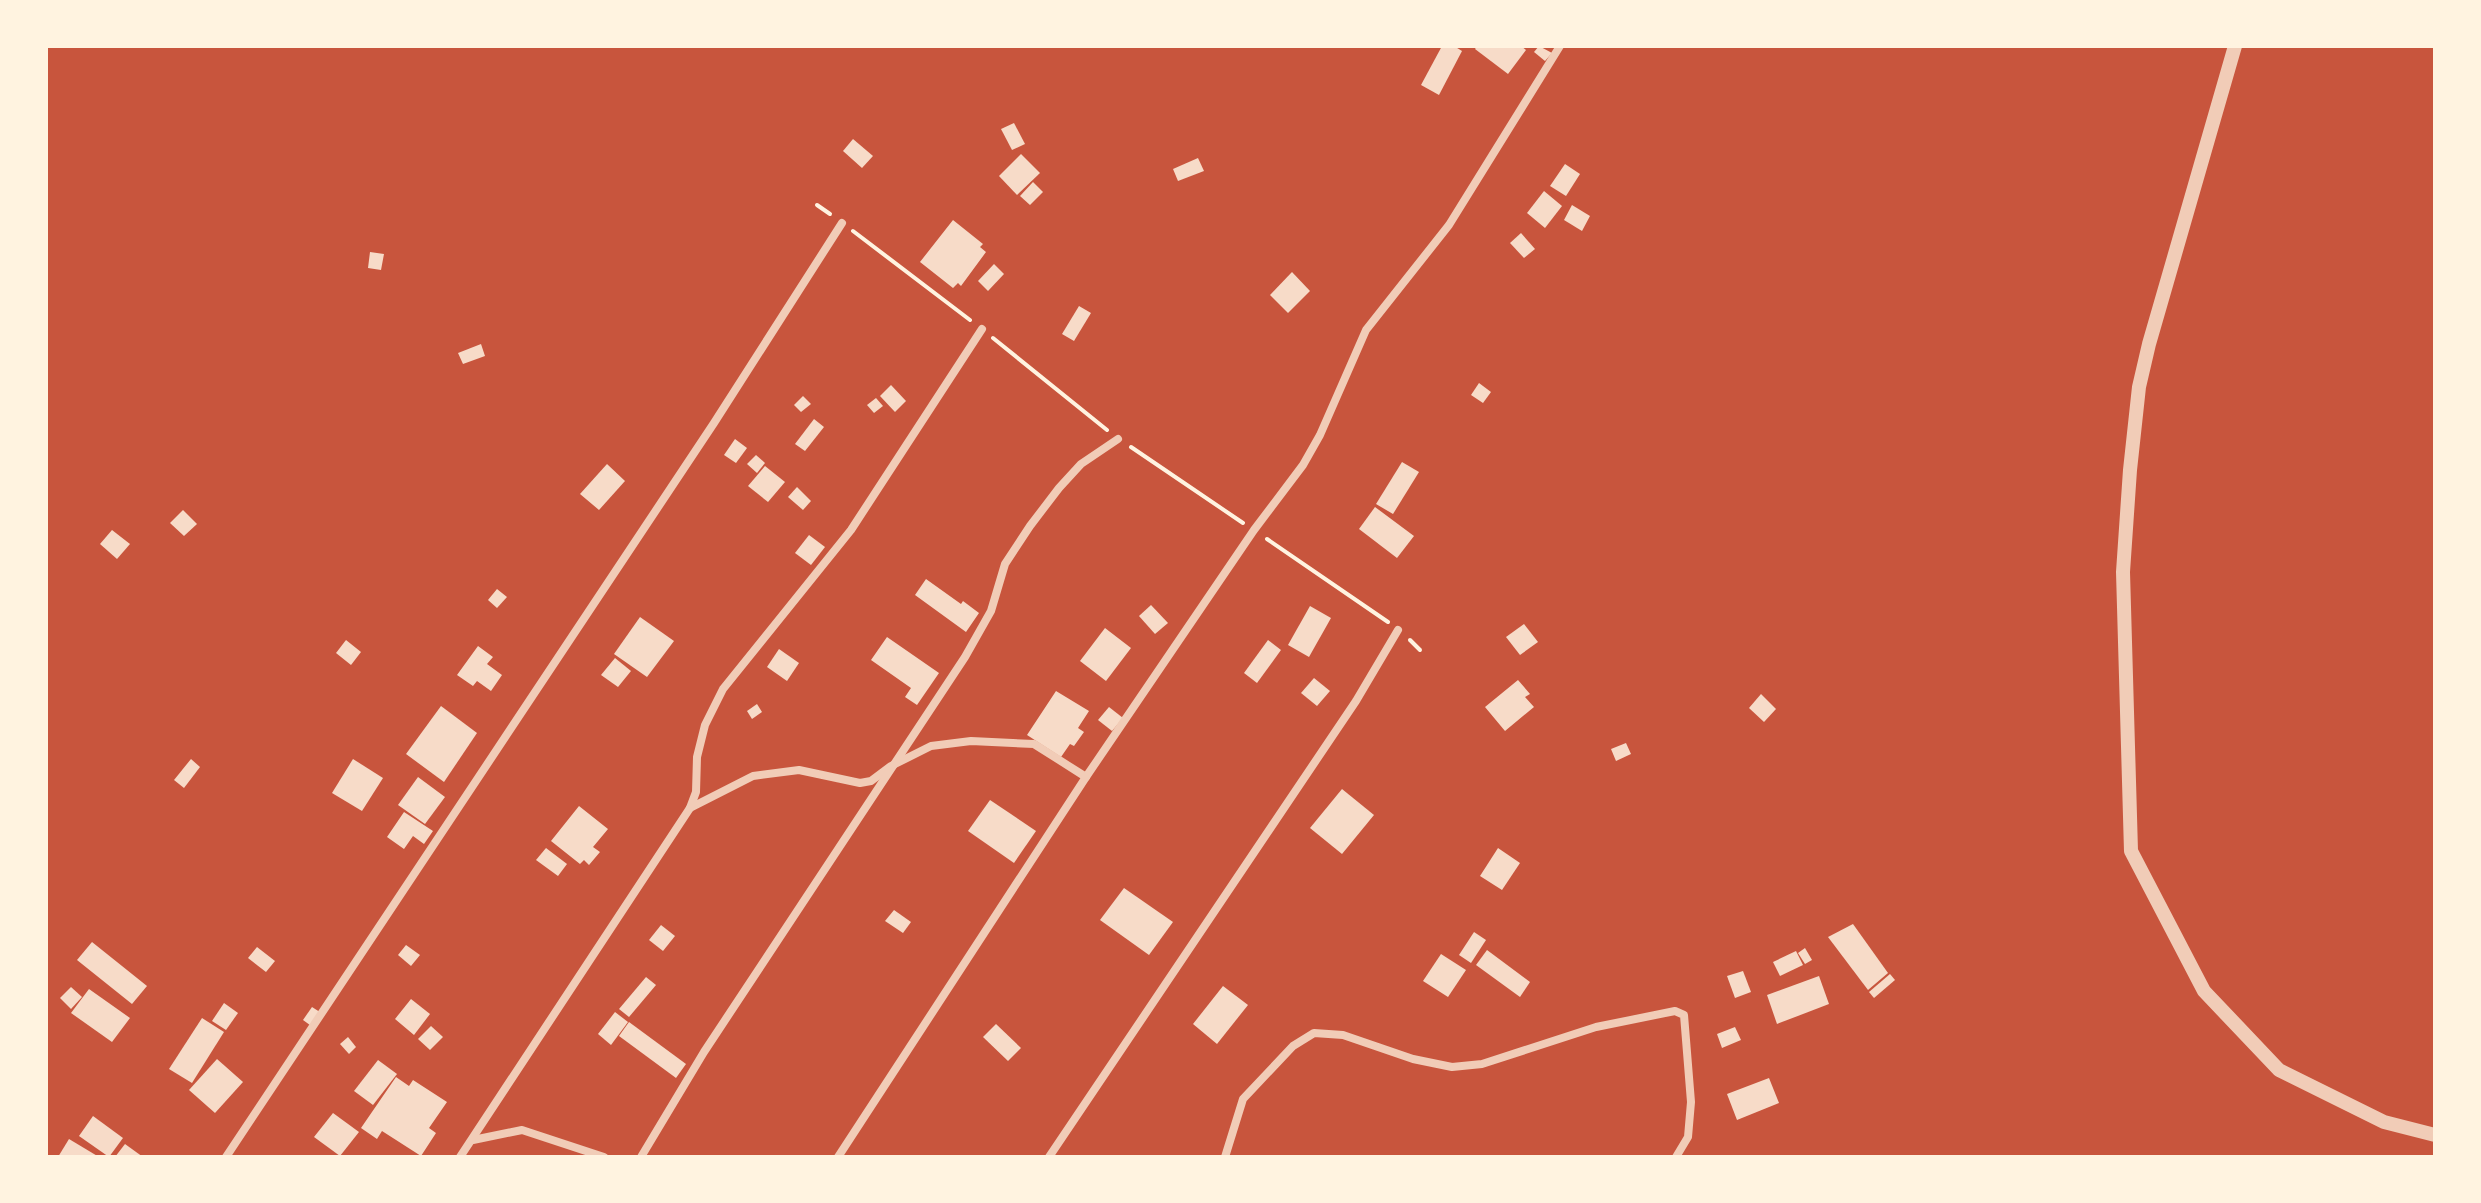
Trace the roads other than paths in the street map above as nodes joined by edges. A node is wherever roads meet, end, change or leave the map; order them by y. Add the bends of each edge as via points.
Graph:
1 (1560, 46) edge
2 (2235, 46) edge
3 (842, 223) dead end
4 (982, 329) dead end
5 (1118, 439) dead end
6 (1398, 630) dead end
7 (891, 766) junction
8 (1086, 777) junction
9 (690, 808) junction
10 (2435, 1135) edge
11 (473, 1140) junction
12 (226, 1157) edge
13 (460, 1157) edge
14 (604, 1157) edge
15 (641, 1157) edge
16 (838, 1157) edge
17 (1049, 1157) edge
18 (1225, 1157) edge
19 (1676, 1157) edge

1 - 8 street via 1449,225 1366,330 1303,465
2 - 10 street via 2139,387 2123,572 2131,851 2204,991 2279,1070 2384,1122
3 - 12 street
4 - 9 street via 851,530 723,689 705,725
5 - 7 street via 1081,464 1030,526 1005,564 991,611 965,657
6 - 17 street via 1356,701
7 - 8 street via 931,746 1011,742 1034,744
7 - 9 street via 860,783 799,770 753,776
7 - 15 street
8 - 16 street
9 - 11 street
11 - 13 street
11 - 14 street via 522,1130
18 - 19 street via 1243,1099 1293,1046 1314,1033 1343,1035 1452,1067 1482,1064 1596,1027 1675,1011 1684,1015 1691,1102 1688,1137

